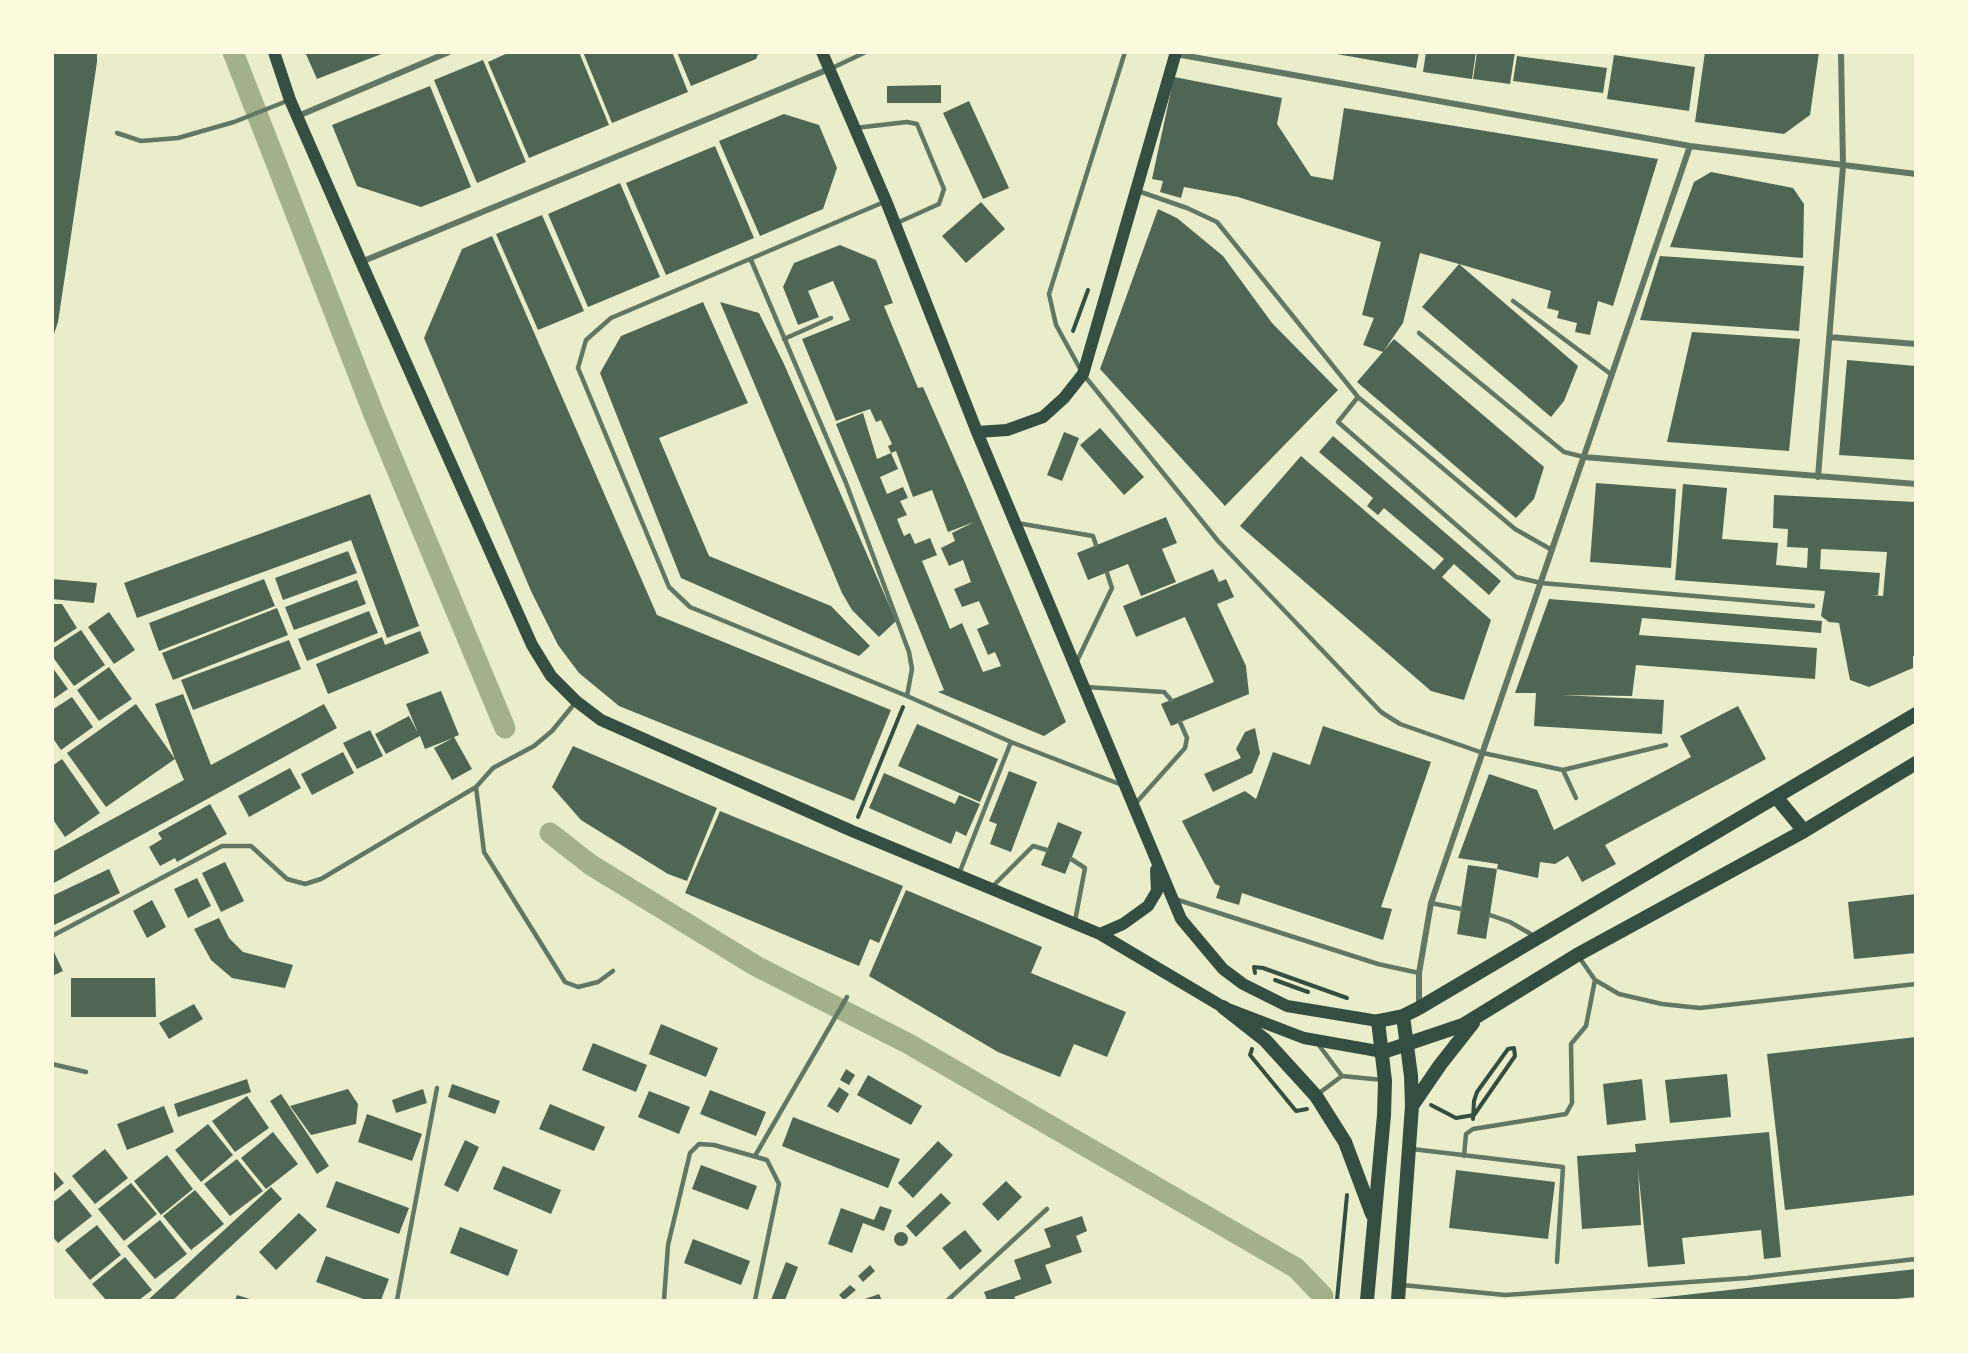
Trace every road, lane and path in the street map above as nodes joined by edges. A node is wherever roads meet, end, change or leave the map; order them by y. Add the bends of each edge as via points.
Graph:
1 (274, 52) edge
2 (449, 52) edge
3 (822, 52) edge
4 (866, 52) edge
5 (1125, 52) edge
6 (1841, 52) edge
7 (1176, 53) edge
8 (829, 69) junction
9 (290, 100) junction
10 (297, 116) junction
11 (854, 128) junction
12 (117, 133) dead end
13 (1690, 146) junction
14 (1843, 166) junction
15 (1916, 174) edge
16 (1135, 190) junction
17 (886, 201) junction
18 (895, 225) junction
19 (751, 260) junction
20 (361, 262) junction
21 (1513, 301) dead end
22 (831, 318) dead end
23 (1419, 333) dead end
24 (1829, 337) junction
25 (784, 339) junction
26 (1916, 344) edge
27 (1083, 374) junction
28 (1612, 375) junction
29 (1358, 397) junction
30 (977, 432) junction
31 (1584, 457) junction
32 (1818, 477) junction
33 (1916, 484) edge
34 (1017, 524) junction
35 (1096, 545) dead end
36 (1552, 550) junction
37 (1107, 573) dead end
38 (1540, 583) junction
39 (1813, 606) dead end
40 (1075, 666) junction
41 (1083, 686) junction
42 (907, 696) junction
43 (1171, 700) dead end
44 (576, 701) junction
45 (1916, 714) edge
46 (1180, 722) dead end
47 (1011, 742) junction
48 (1666, 746) dead end
49 (1483, 753) junction
50 (1916, 762) edge
51 (1563, 770) junction
52 (1124, 785) junction
53 (476, 787) junction
54 (1576, 798) dead end
55 (1777, 798) junction
56 (1133, 807) junction
57 (852, 831) junction
58 (1804, 831) junction
59 (1047, 849) dead end
60 (1071, 859) dead end
61 (1156, 861) junction
62 (958, 875) junction
63 (990, 889) junction
64 (1171, 897) junction
65 (1431, 903) junction
66 (1461, 909) dead end
67 (1490, 915) dead end
68 (1075, 924) junction
69 (1100, 934) junction
70 (52, 936) edge
71 (1539, 939) junction
72 (1577, 955) junction
73 (613, 971) dead end
74 (1419, 973) junction
75 (1262, 976) dead end
76 (1595, 980) junction
77 (1916, 984) edge
78 (847, 997) dead end
79 (1223, 1007) junction
80 (1419, 1008) junction
81 (1482, 1014) junction
82 (1329, 1015) junction
83 (1403, 1016) junction
84 (1378, 1021) junction
85 (1314, 1039) junction
86 (1407, 1046) junction
87 (1383, 1052) junction
88 (52, 1064) edge
89 (86, 1072) dead end
90 (1342, 1076) junction
91 (1385, 1081) junction
92 (437, 1088) dead end
93 (1316, 1096) junction
94 (1412, 1106) junction
95 (1456, 1118) dead end
96 (1473, 1129) junction
97 (1409, 1149) junction
98 (755, 1156) junction
99 (1464, 1156) junction
100 (1347, 1189) dead end
101 (1047, 1209) dead end
102 (1373, 1219) junction
103 (1916, 1259) edge
104 (1557, 1262) dead end
105 (1399, 1284) junction
106 (397, 1300) edge
107 (664, 1300) edge
108 (755, 1300) edge
109 (948, 1300) edge
110 (1337, 1300) edge
111 (1367, 1300) edge
112 (1398, 1300) edge

1 - 9 main road
2 - 10 street
3 - 8 main road
4 - 8 lane
5 - 27 lane via 1048,294 1056,325
6 - 14 street
7 - 13 street
7 - 16 main road
8 - 11 main road
8 - 20 street
9 - 10 main road
9 - 12 lane via 178,138 141,141
10 - 20 main road
11 - 17 main road
11 - 18 lane via 907,122 917,124 922,135 944,189 939,204
13 - 14 street
13 - 28 street
14 - 15 street
14 - 24 street
16 - 27 main road
16 - 29 lane via 1217,222
17 - 18 main road
17 - 19 lane
18 - 30 main road
19 - 25 lane
19 - 42 lane via 611,318 586,340 578,368 669,587 677,597 690,607
20 - 44 main road via 532,645 551,676
21 - 28 lane
22 - 25 lane
23 - 31 lane via 1564,452
24 - 26 street
24 - 32 street
25 - 42 lane via 846,483 909,652 912,669
27 - 30 main road via 1043,417 1007,430
27 - 49 lane via 1218,541 1381,712 1400,724
28 - 31 street
29 - 36 lane via 1515,529
29 - 38 lane via 1338,422 1516,577
30 - 34 main road
31 - 32 street
31 - 36 street
32 - 33 street
34 - 35 lane via 1093,536
34 - 40 main road
36 - 38 street
37 - 40 lane via 1112,588
38 - 39 lane
38 - 49 street
40 - 41 main road
41 - 43 lane via 1164,692
41 - 52 main road
42 - 47 lane
42 - 57 path
44 - 53 lane via 552,731 534,746 493,768
44 - 57 main road via 601,720
45 - 55 main road
46 - 56 lane via 1187,738 1185,748
47 - 52 lane
47 - 62 lane
48 - 51 lane
49 - 51 lane
49 - 65 street
50 - 58 main road
51 - 54 lane
52 - 56 main road
53 - 70 lane via 321,879 305,884 287,879 251,846 222,846
53 - 73 lane via 484,852 565,982 578,987 598,982
55 - 58 main road
55 - 71 main road
56 - 61 main road
57 - 62 main road
58 - 72 main road
59 - 63 lane via 1034,846
60 - 68 lane via 1085,868
61 - 64 main road
61 - 69 main road via 1157,891 1148,906
62 - 63 main road
63 - 68 main road
64 - 74 lane via 1378,964
64 - 82 main road via 1180,919 1230,974 1287,1006
65 - 66 lane
65 - 74 street
67 - 71 lane
68 - 69 main road
69 - 79 main road
71 - 80 main road
72 - 76 lane
72 - 81 main road
74 - 80 street
75 - 82 path via 1255,974 1254,968 1351,999
76 - 77 lane via 1619,994 1700,1008
76 - 96 lane via 1586,1026 1571,1044 1572,1103 1566,1114
78 - 98 lane
79 - 85 main road
79 - 93 main road via 1265,1040
80 - 83 main road
81 - 86 main road
81 - 94 main road
82 - 84 main road
83 - 84 main road
83 - 86 main road
84 - 87 main road
85 - 87 main road
85 - 90 lane
86 - 87 main road
86 - 94 main road
87 - 91 main road
88 - 89 lane
90 - 91 lane
90 - 93 lane
91 - 102 main road
92 - 106 lane
93 - 102 main road via 1345,1142
94 - 97 main road
95 - 96 path via 1474,1114 1515,1056 1514,1048 1508,1049 1478,1092 1474,1101
96 - 99 lane via 1466,1134
97 - 99 lane
97 - 105 main road
98 - 107 lane via 699,1144 690,1152 668,1245
98 - 108 lane via 767,1160 779,1184
99 - 104 lane via 1563,1167
100 - 110 path
101 - 109 lane
102 - 111 main road
103 - 105 lane via 1747,1278 1505,1295
105 - 112 main road

